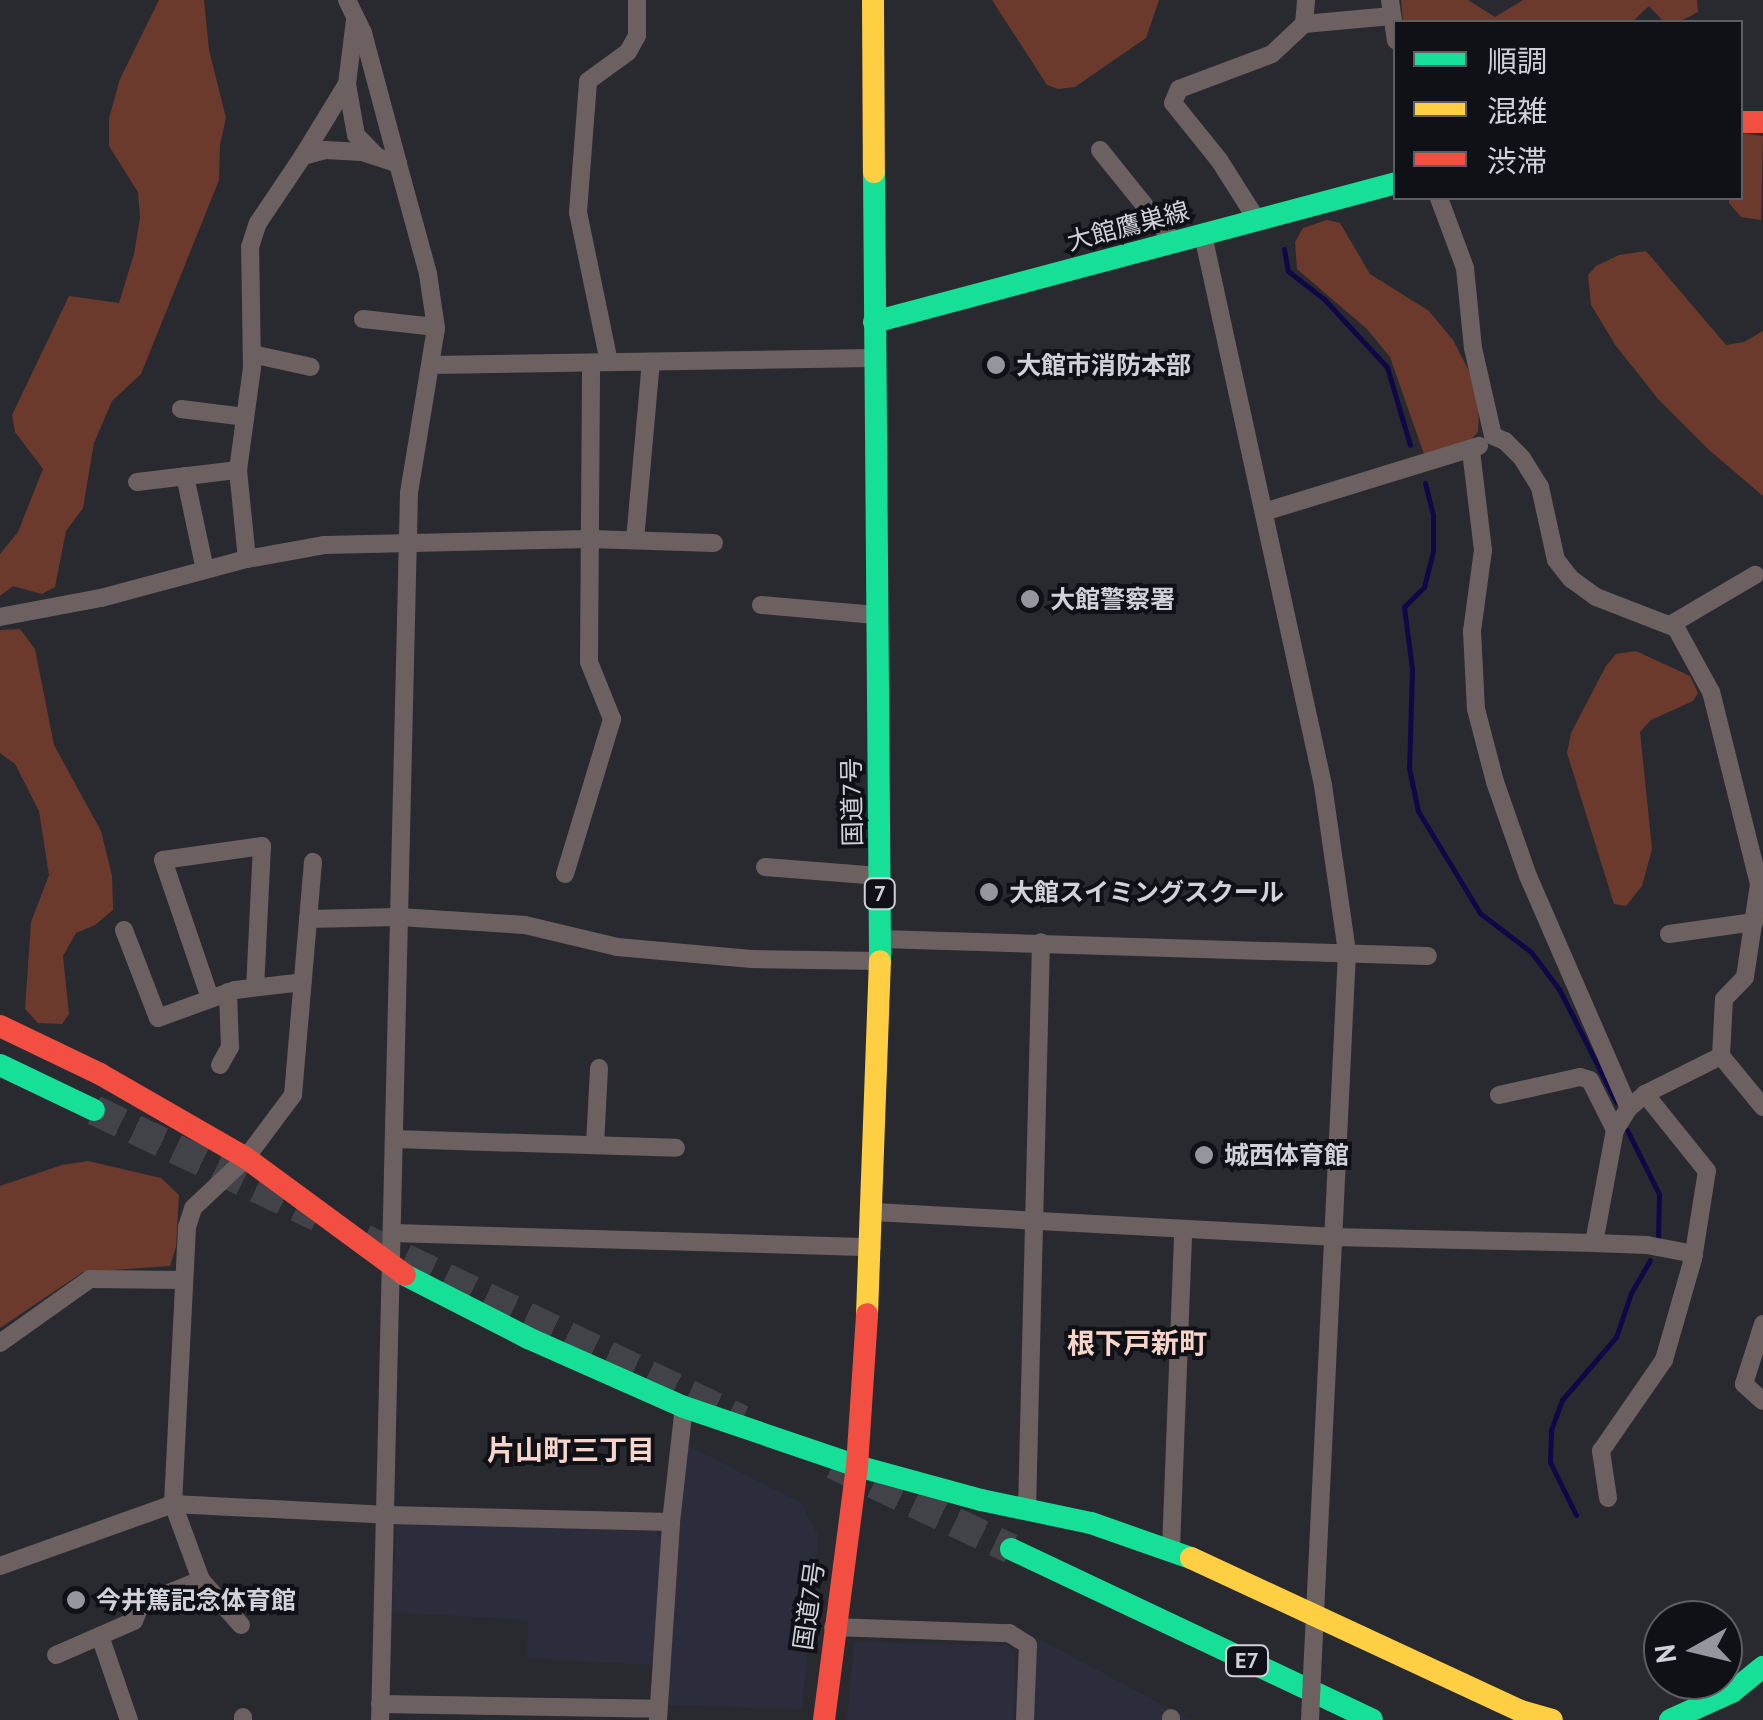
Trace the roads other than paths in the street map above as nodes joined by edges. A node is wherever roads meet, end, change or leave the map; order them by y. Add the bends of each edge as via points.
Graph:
1 (637, 0) edge
2 (873, 0) edge
3 (1306, 0) edge
4 (351, 8) edge
5 (1391, 8) edge
6 (1304, 24) junction
7 (347, 84) junction
8 (1100, 150) dead end
9 (303, 156) junction
10 (376, 157) junction
11 (398, 164) junction
12 (1393, 183) edge
13 (1439, 200) edge
14 (1257, 220) junction
15 (1203, 235) junction
16 (1174, 242) junction
17 (363, 319) dead end
18 (874, 322) junction
19 (436, 327) junction
20 (252, 354) junction
21 (873, 358) junction
22 (600, 362) junction
23 (652, 362) junction
24 (431, 365) junction
25 (311, 366) dead end
26 (181, 409) dead end
27 (245, 416) junction
28 (1493, 436) junction
29 (1471, 450) junction
30 (238, 470) junction
31 (185, 476) junction
32 (137, 482) dead end
33 (1264, 512) junction
34 (590, 539) junction
35 (635, 540) junction
36 (714, 542) dead end
37 (408, 544) junction
38 (248, 559) junction
39 (205, 570) junction
40 (1755, 574) dead end
41 (761, 605) dead end
42 (876, 615) junction
43 (0, 617) edge
44 (1670, 625) junction
45 (313, 862) dead end
46 (765, 866) dead end
47 (565, 874) dead end
48 (880, 876) junction
49 (1761, 883) edge
50 (399, 917) junction
51 (308, 919) junction
52 (1754, 922) junction
53 (124, 930) dead end
54 (1669, 934) dead end
55 (1041, 942) junction
56 (881, 950) junction
57 (1347, 952) junction
58 (1428, 956) dead end
59 (303, 982) junction
60 (255, 988) junction
61 (219, 995) junction
62 (0, 1026) edge
63 (1722, 1056) junction
64 (0, 1065) edge
65 (220, 1065) dead end
66 (599, 1068) dead end
67 (1645, 1094) junction
68 (1499, 1095) dead end
69 (1763, 1107) edge
70 (1629, 1108) junction
71 (94, 1110) tunnel mouth
72 (1615, 1130) junction
73 (394, 1139) junction
74 (595, 1146) junction
75 (676, 1148) dead end
76 (246, 1158) junction
77 (874, 1212) junction
78 (1036, 1220) junction
79 (1183, 1230) junction
80 (392, 1233) junction
81 (1332, 1237) junction
82 (1594, 1244) junction
83 (872, 1247) junction
84 (1694, 1254) junction
85 (392, 1268) junction
86 (184, 1280) junction
87 (1763, 1324) edge
88 (0, 1343) edge
89 (1763, 1401) edge
90 (684, 1408) junction
91 (857, 1466) junction
92 (1608, 1498) dead end
93 (173, 1504) junction
94 (1027, 1510) junction
95 (388, 1515) junction
96 (670, 1522) junction
97 (1011, 1549) tunnel mouth
98 (1170, 1550) junction
99 (0, 1566) edge
100 (201, 1580) junction
101 (1122, 1602) junction
102 (1312, 1613) junction
103 (242, 1625) dead end
104 (832, 1627) junction
105 (100, 1636) junction
106 (56, 1655) dead end
107 (1763, 1667) edge
108 (380, 1712) edge
109 (658, 1715) edge
110 (129, 1720) edge
111 (824, 1720) edge
112 (1025, 1720) edge
113 (1310, 1720) edge
114 (1344, 1720) edge
115 (1372, 1720) edge
116 (1552, 1720) edge
117 (1670, 1720) edge

1 - 22 street via 637,36 628,52 588,81 578,212
2 - 18 main road, 国道7号 / 7
3 - 6 street
4 - 7 street
4 - 11 street
5 - 6 street
6 - 14 street via 1272,54 1179,89 1173,103
7 - 9 street
7 - 10 street via 356,135
8 - 16 street
9 - 10 street via 325,150
9 - 20 street via 258,222 250,247
10 - 11 street
11 - 19 street
12 - 14 main road, 大館鷹巣線
13 - 28 street via 1465,268 1472,348
14 - 15 main road, 大館鷹巣線
15 - 16 main road, 大館鷹巣線
15 - 33 street
16 - 18 main road, 大館鷹巣線
17 - 19 street
18 - 21 main road, 国道7号 / 7
19 - 24 street
20 - 25 street
20 - 27 street
21 - 23 street
21 - 42 main road, 国道7号 / 7
22 - 23 street
22 - 24 street
22 - 34 street
23 - 35 street
24 - 37 street via 414,445
26 - 27 street
27 - 30 street
28 - 29 street
28 - 44 street via 1522,458 1540,487 1556,560 1571,579 1596,597
29 - 33 street
29 - 70 street via 1483,550 1472,631 1476,709 1528,876
30 - 31 street
30 - 38 street
31 - 32 street
31 - 39 street
33 - 57 street via 1323,785
34 - 35 street
34 - 37 street
34 - 47 street via 589,662 612,719
35 - 36 street
37 - 38 street via 324,545
37 - 50 street
38 - 39 street
39 - 43 street
40 - 44 street
41 - 42 street
42 - 48 main road, 国道7号 / 7
44 - 49 street via 1710,692
45 - 51 street
46 - 48 street
48 - 56 main road, 国道7号 / 7
49 - 52 street
50 - 51 street
50 - 56 street via 525,925 618,947 751,959
50 - 73 street
51 - 59 street
52 - 54 street
52 - 63 street via 1745,977 1724,999
53 - 61 street via 158,1018
55 - 56 street
55 - 57 street
55 - 78 street
56 - 77 main road, 国道7号 / 7
57 - 58 street
57 - 81 street
59 - 60 street
59 - 76 street via 293,1094
60 - 61 street
60 - 61 street via 262,846 163,860
61 - 65 street via 230,1047
62 - 76 main road
63 - 67 street
63 - 69 street
64 - 71 main road
66 - 74 street
67 - 70 street
67 - 84 street via 1707,1171
68 - 72 street via 1590,1080
70 - 72 street
72 - 82 street
73 - 74 street
73 - 80 street
74 - 75 street
76 - 85 main road
76 - 86 street via 193,1208
77 - 78 street
77 - 83 main road, 国道7号 / 7
78 - 79 street
78 - 94 street
79 - 81 street
79 - 98 street
80 - 83 street
80 - 85 street
81 - 82 street
81 - 102 street
82 - 84 street
83 - 91 main road, 国道7号 / 7
84 - 92 street via 1664,1360 1601,1451
85 - 90 main road
85 - 95 street
86 - 88 street via 90,1279
86 - 93 street
87 - 89 street via 1744,1384
90 - 91 main road
90 - 96 street
91 - 94 main road
91 - 104 main road, 国道7号 / 7
93 - 95 street
93 - 99 street
93 - 100 street
94 - 98 main road
95 - 96 street
95 - 108 street
96 - 109 street
97 - 101 main road, E7
98 - 102 main road
100 - 103 street
100 - 105 street via 141,1604 134,1621
101 - 114 main road
101 - 115 main road, E7
102 - 113 street, bridge
102 - 116 main road
104 - 111 main road, 国道7号 / 7
104 - 112 street via 1009,1634 1028,1646
105 - 106 street
105 - 110 street
107 - 117 main road via 1732,1692
108 - 109 street

